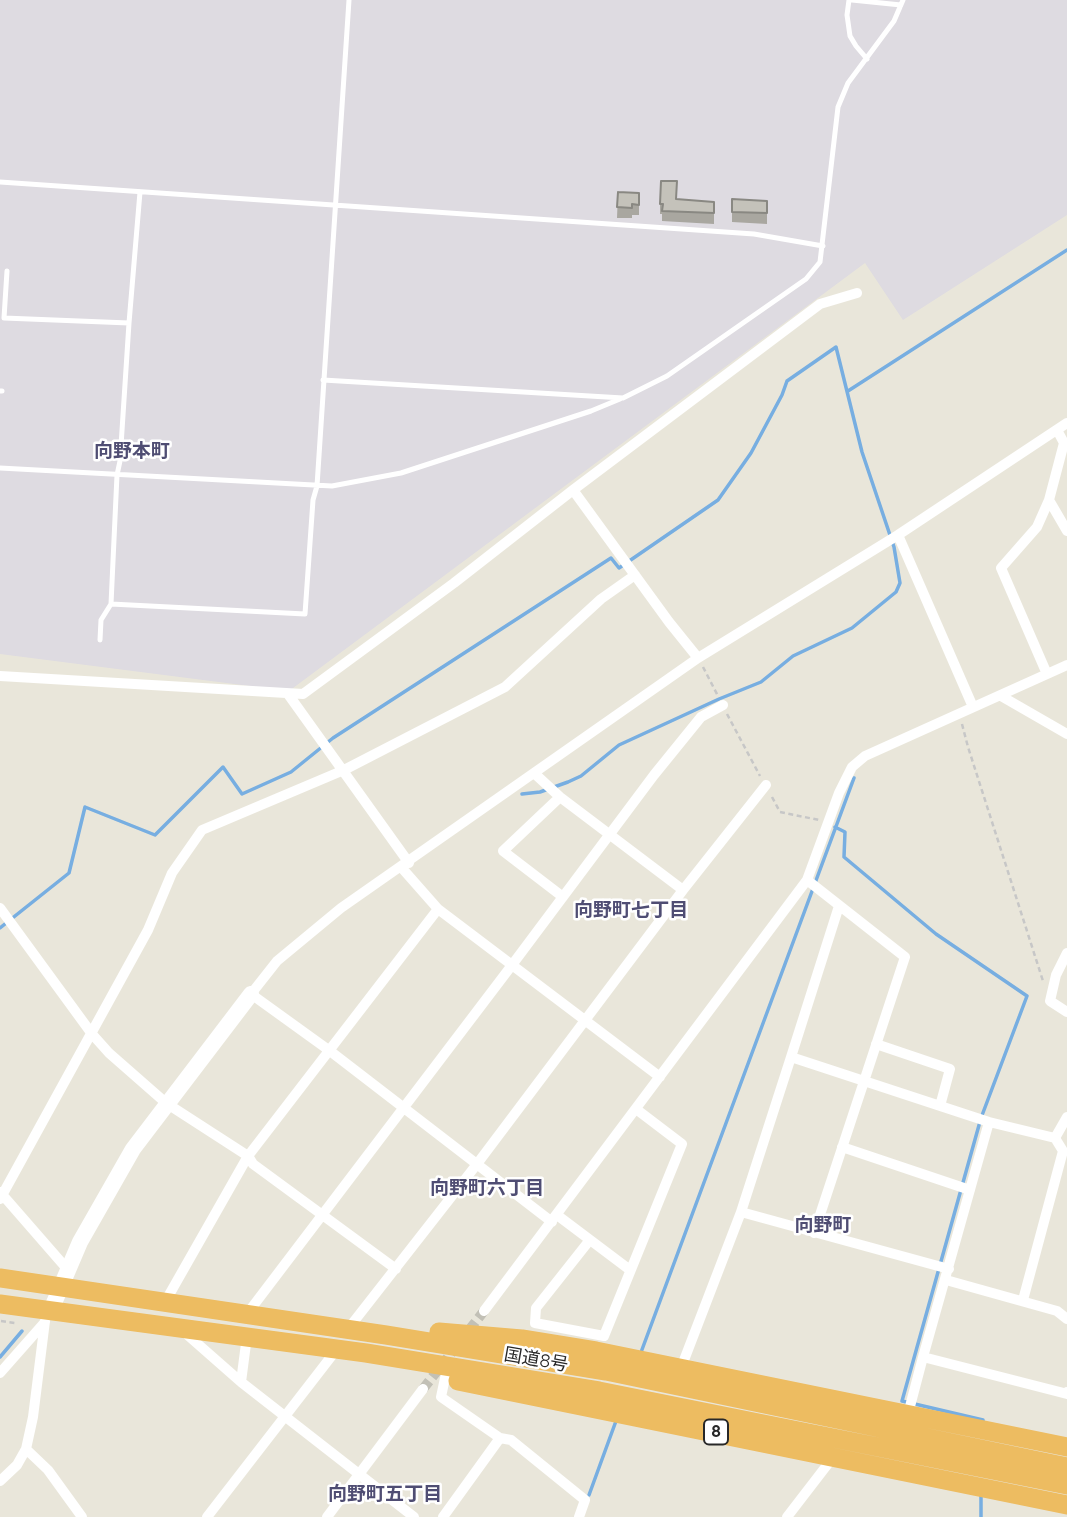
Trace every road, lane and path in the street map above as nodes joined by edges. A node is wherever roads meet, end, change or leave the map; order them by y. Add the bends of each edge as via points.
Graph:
1 (349, 0) edge
2 (850, 0) edge
3 (902, 2) edge
4 (867, 59) junction
5 (0, 182) edge
6 (139, 191) junction
7 (336, 205) junction
8 (823, 246) junction
9 (7, 271) dead end
10 (857, 293) dead end
11 (2, 309) edge
12 (129, 323) junction
13 (323, 380) junction
14 (623, 398) junction
15 (1067, 423) edge
16 (1057, 430) junction
17 (0, 468) edge
18 (117, 475) junction
19 (317, 486) junction
20 (573, 490) junction
21 (1049, 500) junction
22 (1067, 531) edge
23 (898, 535) junction
24 (635, 575) junction
25 (111, 604) junction
26 (100, 640) dead end
27 (698, 658) junction
28 (1067, 665) edge
29 (1047, 674) junction
30 (0, 676) edge
31 (288, 694) junction
32 (1001, 696) junction
33 (723, 705) junction
34 (973, 707) junction
35 (960, 714) junction
36 (1067, 734) edge
37 (344, 770) junction
38 (534, 773) junction
39 (766, 785) junction
40 (560, 797) junction
41 (829, 822) junction
42 (610, 835) junction
43 (405, 865) junction
44 (807, 880) junction
45 (683, 890) junction
46 (563, 897) junction
47 (839, 906) junction
48 (0, 908) edge
49 (438, 909) junction
50 (1067, 953) edge
51 (512, 965) junction
52 (251, 994) junction
53 (1050, 1001) junction
54 (1067, 1012) edge
55 (584, 1020) junction
56 (92, 1034) junction
57 (876, 1044) junction
58 (330, 1051) junction
59 (792, 1057) junction
60 (660, 1077) junction
61 (863, 1081) junction
62 (166, 1103) junction
63 (940, 1106) junction
64 (404, 1107) junction
65 (636, 1109) junction
66 (1067, 1117) edge
67 (982, 1120) junction
68 (1055, 1138) junction
69 (842, 1147) junction
70 (248, 1156) junction
71 (477, 1164) junction
72 (965, 1188) junction
73 (1, 1195) edge
74 (741, 1212) junction
75 (323, 1215) junction
76 (554, 1219) junction
77 (814, 1233) junction
78 (590, 1241) junction
79 (396, 1269) junction
80 (630, 1270) junction
81 (948, 1274) junction
82 (0, 1278) edge
83 (65, 1278) junction
84 (1023, 1300) junction
85 (165, 1302) junction
86 (0, 1304) edge
87 (484, 1311) tunnel mouth
88 (247, 1314) junction
89 (48, 1315) junction
90 (1067, 1319) edge
91 (0, 1321) edge
92 (15, 1324) dead end
93 (178, 1327) junction
94 (354, 1330) junction
95 (247, 1336) junction
96 (337, 1349) junction
97 (366, 1353) junction
98 (923, 1357) junction
99 (681, 1368) junction
100 (0, 1373) edge
101 (445, 1378) junction
102 (241, 1382) junction
103 (424, 1390) tunnel mouth
104 (1067, 1392) edge
105 (908, 1414) junction
106 (284, 1418) junction
107 (500, 1438) junction
108 (1067, 1447) edge
109 (26, 1449) junction
110 (834, 1456) junction
111 (1067, 1467) edge
112 (358, 1475) junction
113 (0, 1481) edge
114 (1067, 1485) edge
115 (1067, 1505) edge
116 (82, 1517) edge
117 (206, 1517) edge
118 (327, 1517) edge
119 (414, 1517) edge
120 (443, 1517) edge
121 (579, 1517) edge
122 (787, 1517) edge

1 - 7 lane
2 - 3 lane
2 - 4 lane via 850,36
3 - 4 lane
4 - 8 lane via 838,107
5 - 6 lane
6 - 7 lane
6 - 12 lane
7 - 8 lane via 754,234
7 - 13 lane
8 - 14 lane via 820,262 806,279 667,376
9 - 11 lane
10 - 20 street via 820,304
11 - 12 lane via 4,318
12 - 18 lane
13 - 14 lane
13 - 19 lane
14 - 19 lane via 401,473
15 - 16 street
16 - 21 street via 1064,443
16 - 23 street
17 - 18 lane
18 - 19 lane
18 - 25 lane
19 - 25 lane via 305,614
20 - 24 street
20 - 31 street via 303,694
21 - 22 street
21 - 29 street via 1037,527 1001,568
23 - 27 street
23 - 34 street
24 - 27 street
24 - 37 street via 601,599 505,687
25 - 26 lane via 101,620
27 - 33 path
27 - 38 street
28 - 29 street
29 - 32 street
30 - 31 street
31 - 37 street
32 - 34 street
32 - 36 street
33 - 39 path
33 - 42 street via 701,717
34 - 35 street
35 - 41 street via 865,755 852,767
35 - 53 path
37 - 43 street
37 - 56 street via 202,830 172,873 148,930
38 - 40 street
38 - 43 street
39 - 41 path via 780,812
39 - 45 street
40 - 42 street
40 - 46 street via 503,851
41 - 44 street
42 - 45 street
42 - 46 street
43 - 49 street
43 - 52 street via 341,908 276,961
44 - 47 street
44 - 60 street
45 - 55 street
46 - 51 street
47 - 57 street via 905,957
47 - 59 street
48 - 56 street
49 - 51 street
49 - 58 street
50 - 53 street
51 - 55 street
51 - 64 street
52 - 58 street
52 - 62 street
53 - 54 street
55 - 60 street
55 - 71 street
56 - 62 street
56 - 73 street
57 - 61 street
57 - 63 street via 950,1069
58 - 64 street
58 - 70 street
59 - 61 street
59 - 74 street
60 - 65 street
61 - 63 street
61 - 69 street
62 - 70 street
62 - 83 street via 105,1195
63 - 67 street
64 - 71 street
64 - 75 street
65 - 76 street
65 - 80 street via 682,1144
66 - 68 street
67 - 68 street
67 - 72 street
68 - 84 street via 1063,1151
69 - 72 street
69 - 77 street
70 - 75 street
70 - 85 street
71 - 76 street
71 - 79 street
72 - 81 street
73 - 83 street
74 - 77 street
74 - 99 street
75 - 79 street
75 - 88 street
76 - 78 street
76 - 87 street
77 - 81 street
78 - 80 street
78 - 80 street via 536,1308 536,1323 604,1336
79 - 94 street
81 - 84 street
81 - 98 street
82 - 83 highway, 国道8号 / 8
83 - 85 highway, 国道8号 / 8
83 - 89 street
84 - 90 street
85 - 88 highway, 国道8号 / 8
86 - 89 highway, 国道8号 / 8
88 - 94 highway, 国道8号 / 8
89 - 93 highway, 国道8号 / 8
89 - 100 street
89 - 109 street
91 - 92 path
93 - 95 highway, 国道8号 / 8
93 - 102 street
94 - 99 highway, 8 via 522,1339
94 - 111 highway, 国道8号 / 8 via 606,1371
95 - 96 highway, 国道8号 / 8
95 - 102 street
96 - 97 highway, 国道8号 / 8
96 - 106 street
97 - 101 highway, 8
97 - 114 highway, 国道8号 / 8 via 599,1391
98 - 104 street
98 - 105 street
99 - 105 highway, 8
101 - 107 street via 441,1397
101 - 110 highway, 8
102 - 106 street
103 - 112 street
105 - 108 highway, 8
106 - 112 street
106 - 117 street
107 - 120 street
107 - 121 street via 512,1440 585,1500
109 - 113 street
109 - 116 street via 48,1470
110 - 115 highway, 8
110 - 122 street
112 - 118 street
112 - 119 street

